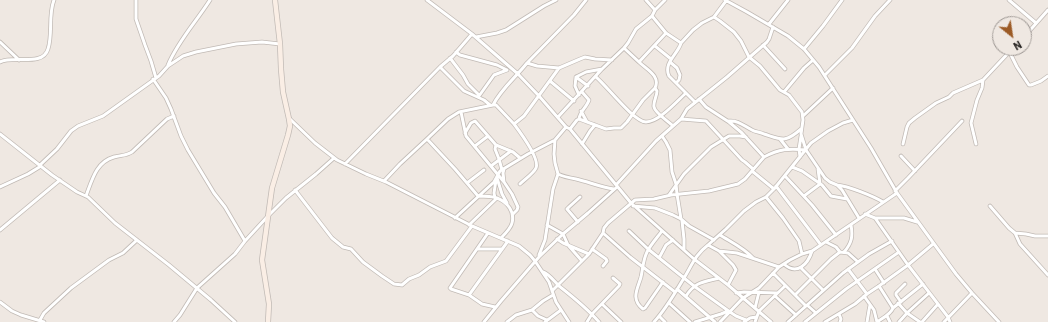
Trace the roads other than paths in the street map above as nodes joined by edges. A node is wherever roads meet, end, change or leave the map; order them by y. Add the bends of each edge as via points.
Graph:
1 (54, 0) edge
2 (136, 0) edge
3 (210, 0) edge
4 (275, 0) edge
5 (427, 0) edge
6 (556, 0) edge
7 (586, 0) edge
8 (646, 0) edge
9 (665, 0) edge
10 (725, 0) edge
11 (788, 0) edge
12 (842, 0) edge
13 (890, 0) edge
14 (1009, 0) edge
15 (655, 10) junction
16 (1048, 10) edge
17 (652, 16) junction
18 (714, 17) junction
19 (1036, 23) junction
20 (769, 24) junction
21 (774, 27) junction
22 (1032, 28) edge
23 (666, 33) junction
24 (472, 34) junction
25 (476, 37) junction
26 (0, 42) edge
27 (681, 43) junction
28 (280, 44) junction
29 (763, 45) junction
30 (655, 46) junction
31 (624, 48) junction
32 (804, 49) junction
33 (456, 52) junction
34 (1005, 56) edge
35 (1011, 56) edge
36 (749, 57) junction
37 (450, 58) junction
38 (19, 60) junction
39 (612, 60) junction
40 (813, 60) junction
41 (670, 61) junction
42 (0, 62) edge
43 (639, 62) junction
44 (527, 63) junction
45 (168, 66) junction
46 (440, 67) junction
47 (559, 68) junction
48 (785, 68) dead end
49 (511, 69) junction
50 (602, 69) junction
51 (507, 70) junction
52 (518, 74) junction
53 (825, 75) junction
54 (1048, 76) edge
55 (576, 77) junction
56 (596, 77) junction
57 (154, 79) junction
58 (983, 80) junction
59 (550, 82) junction
60 (676, 83) junction
61 (588, 86) junction
62 (655, 88) junction
63 (833, 88) junction
64 (582, 92) junction
65 (784, 92) junction
66 (686, 93) junction
67 (539, 96) junction
68 (579, 96) junction
69 (479, 97) junction
70 (699, 99) junction
71 (574, 101) junction
72 (695, 102) junction
73 (492, 105) junction
74 (461, 112) junction
75 (581, 112) junction
76 (633, 114) junction
77 (174, 116) junction
78 (660, 116) junction
79 (803, 116) junction
80 (558, 117) junction
81 (289, 119) junction
82 (579, 119) junction
83 (681, 119) junction
84 (853, 120) junction
85 (728, 121) junction
86 (962, 121) dead end
87 (587, 122) junction
88 (514, 124) junction
89 (595, 125) junction
90 (673, 126) junction
91 (566, 127) junction
92 (570, 129) junction
93 (801, 129) junction
94 (465, 133) junction
95 (0, 134) edge
96 (801, 134) junction
97 (488, 136) junction
98 (662, 136) junction
99 (746, 137) junction
100 (427, 139) junction
101 (780, 139) junction
102 (555, 140) junction
103 (723, 140) junction
104 (582, 144) junction
105 (903, 144) dead end
106 (976, 144) dead end
107 (496, 145) junction
108 (475, 146) junction
109 (788, 148) junction
110 (798, 149) junction
111 (806, 150) junction
112 (511, 151) junction
113 (533, 151) junction
114 (900, 156) dead end
115 (764, 157) junction
116 (800, 157) junction
117 (334, 158) junction
118 (520, 158) junction
119 (500, 159) junction
120 (345, 164) junction
121 (40, 166) junction
122 (491, 166) junction
123 (792, 167) junction
124 (818, 167) junction
125 (503, 169) junction
126 (484, 170) dead end
127 (752, 170) junction
128 (915, 171) junction
129 (558, 174) junction
130 (785, 176) junction
131 (497, 177) junction
132 (60, 180) junction
133 (384, 181) junction
134 (504, 182) junction
135 (467, 183) junction
136 (520, 184) dead end
137 (676, 184) junction
138 (820, 184) junction
139 (837, 185) junction
140 (0, 187) edge
141 (616, 187) junction
142 (775, 188) junction
143 (295, 190) junction
144 (896, 192) junction
145 (677, 194) junction
146 (669, 195) junction
147 (86, 196) junction
148 (478, 196) junction
149 (804, 196) junction
150 (580, 197) dead end
151 (766, 197) junction
152 (496, 198) junction
153 (846, 199) junction
154 (883, 202) junction
155 (632, 204) junction
156 (508, 205) junction
157 (990, 206) dead end
158 (513, 214) junction
159 (865, 214) junction
160 (268, 216) junction
161 (455, 218) junction
162 (859, 218) junction
163 (875, 218) junction
164 (682, 220) junction
165 (578, 222) junction
166 (917, 222) junction
167 (851, 224) junction
168 (471, 225) junction
169 (547, 225) junction
170 (0, 230) edge
171 (629, 231) dead end
172 (662, 231) junction
173 (488, 233) junction
174 (603, 233) junction
175 (1015, 233) junction
176 (563, 234) junction
177 (720, 235) junction
178 (836, 235) junction
179 (1048, 236) edge
180 (501, 238) junction
181 (557, 239) junction
182 (137, 240) junction
183 (545, 240) junction
184 (673, 240) junction
185 (714, 240) junction
186 (245, 241) junction
187 (508, 241) junction
188 (892, 241) junction
189 (553, 242) junction
190 (826, 242) junction
191 (568, 244) junction
192 (933, 244) junction
193 (708, 245) junction
194 (822, 245) junction
195 (477, 249) junction
196 (502, 249) junction
197 (592, 249) junction
198 (648, 249) junction
199 (684, 250) junction
200 (719, 251) junction
201 (812, 251) junction
202 (727, 252) junction
203 (842, 252) junction
204 (899, 252) junction
205 (589, 254) junction
206 (802, 254) junction
207 (538, 257) junction
208 (659, 258) junction
209 (753, 258) junction
210 (694, 259) junction
211 (728, 260) junction
212 (535, 261) junction
213 (582, 261) junction
214 (858, 262) junction
215 (784, 264) junction
216 (908, 265) junction
217 (603, 266) dead end
218 (643, 267) junction
219 (779, 267) junction
220 (801, 268) junction
221 (848, 269) junction
222 (875, 269) junction
223 (542, 272) junction
224 (773, 273) junction
225 (1048, 275) edge
226 (613, 278) dead end
227 (684, 278) junction
228 (719, 278) junction
229 (812, 278) junction
230 (857, 281) junction
231 (663, 282) junction
232 (884, 283) junction
233 (558, 284) junction
234 (905, 284) dead end
235 (923, 284) junction
236 (728, 285) junction
237 (694, 286) junction
238 (785, 286) junction
239 (879, 286) junction
240 (197, 288) junction
241 (759, 288) junction
242 (676, 290) junction
243 (823, 290) junction
244 (552, 291) junction
245 (752, 292) junction
246 (736, 293) junction
247 (758, 293) junction
248 (765, 293) junction
249 (929, 293) junction
250 (972, 293) junction
251 (776, 294) junction
252 (469, 295) junction
253 (553, 295) junction
254 (795, 295) junction
255 (866, 295) junction
256 (686, 296) junction
257 (743, 298) junction
258 (0, 302) edge
259 (669, 303) junction
260 (768, 303) junction
261 (900, 303) junction
262 (602, 304) junction
263 (938, 304) junction
264 (870, 305) junction
265 (806, 306) junction
266 (495, 307) junction
267 (755, 308) junction
268 (893, 308) junction
269 (532, 310) junction
270 (561, 310) junction
271 (759, 311) junction
272 (729, 312) junction
273 (816, 313) junction
274 (907, 313) junction
275 (592, 314) junction
276 (839, 314) junction
277 (796, 315) junction
278 (659, 316) junction
279 (887, 316) junction
280 (756, 317) junction
281 (948, 317) junction
282 (710, 318) junction
283 (40, 320) junction
284 (510, 321) edge
285 (546, 321) edge
286 (745, 321) edge
287 (44, 322) edge
288 (174, 322) edge
289 (234, 322) edge
290 (268, 322) edge
291 (484, 322) edge
292 (569, 322) edge
293 (587, 322) edge
294 (599, 322) edge
295 (621, 322) edge
296 (654, 322) edge
297 (665, 322) edge
298 (690, 322) edge
299 (695, 322) edge
300 (716, 322) edge
301 (720, 322) edge
302 (755, 322) edge
303 (771, 322) edge
304 (788, 322) edge
305 (805, 322) edge
306 (825, 322) edge
307 (840, 322) edge
308 (867, 322) edge
309 (877, 322) edge
310 (890, 322) edge
311 (899, 322) edge
312 (921, 322) edge
313 (944, 322) edge
314 (950, 322) edge
315 (999, 322) edge

1 - 38 street via 51,7 48,51 34,60
2 - 57 street via 136,19 154,68
3 - 45 street via 176,49
4 - 28 street
5 - 24 street
6 - 25 street via 506,30
7 - 44 street
8 - 15 street
9 - 15 street
10 - 18 street
10 - 20 street
11 - 20 street
12 - 32 street
13 - 53 street via 852,48
14 - 19 street
15 - 17 street
16 - 19 street
17 - 23 street
17 - 31 street via 636,29
18 - 27 street via 693,30
18 - 36 street via 734,32
19 - 22 street
20 - 21 street
21 - 29 street
21 - 32 street
23 - 27 street
23 - 30 street
24 - 25 street
24 - 33 street
25 - 49 street
26 - 38 street
27 - 41 street
28 - 45 street via 236,44 183,56
28 - 81 street via 283,92
29 - 36 street
29 - 48 street
30 - 41 street
30 - 43 street
31 - 39 street
31 - 43 street
32 - 40 street
33 - 37 street
33 - 51 street
34 - 58 street
35 - 54 street via 1029,85
36 - 65 street
36 - 70 street
37 - 46 street
37 - 69 street
38 - 42 street
39 - 47 street via 585,57
39 - 50 street
40 - 53 street
40 - 65 street
41 - 60 street via 667,72
41 - 60 street via 680,75
43 - 62 street via 653,74 657,84
44 - 47 street
44 - 52 street
45 - 57 street
46 - 69 street via 461,89
46 - 120 street
47 - 59 street
49 - 51 street
49 - 52 street
50 - 55 street
50 - 56 street
51 - 69 street via 494,76
52 - 67 street
52 - 73 street
53 - 63 street
55 - 61 street
55 - 68 street via 575,86
56 - 61 street
56 - 76 street
57 - 77 street
57 - 121 street via 103,116 71,131
58 - 105 street via 953,93 915,118 907,127
58 - 106 street via 971,123
59 - 67 street
59 - 71 street
60 - 66 street
61 - 64 street
62 - 76 street
62 - 78 street via 657,94 654,107
63 - 79 street
63 - 84 street
64 - 68 street
64 - 75 street via 589,100
65 - 79 street via 789,95
66 - 72 street
66 - 78 street
67 - 80 street
67 - 88 street via 524,116
68 - 71 street
69 - 73 street
70 - 72 street
70 - 85 street via 706,107
71 - 80 street
72 - 83 street
73 - 74 street
73 - 88 street via 496,105
74 - 94 street
74 - 100 street via 448,119
75 - 82 street
75 - 87 street
76 - 78 street via 647,122
76 - 89 street via 621,128 606,130
77 - 147 street via 167,119 132,152 114,157 99,166
77 - 186 street via 188,150
78 - 90 street
79 - 93 street
80 - 91 street
81 - 117 street
81 - 160 street via 290,126 272,188
82 - 87 street
82 - 92 street
83 - 90 street
83 - 103 street via 706,121
84 - 111 street via 828,131 811,143
84 - 144 street
85 - 99 street
85 - 101 street via 734,120 753,131
86 - 128 street
87 - 89 street
88 - 113 street
89 - 104 street
90 - 98 street
91 - 92 street
91 - 102 street
92 - 104 street
93 - 96 street
93 - 101 street via 790,138
94 - 97 street via 475,121
94 - 108 street
95 - 121 street
96 - 110 street
96 - 111 street
97 - 107 street
97 - 108 street
98 - 137 street via 670,150
98 - 141 street
99 - 103 street via 729,136
99 - 115 street
100 - 133 street
100 - 135 street
101 - 109 street
102 - 113 street
102 - 129 street via 554,154
103 - 127 street
103 - 137 street via 711,147
104 - 141 street
107 - 112 street
107 - 119 street via 495,149
108 - 122 street
109 - 110 street
109 - 115 street
110 - 111 street
110 - 116 street
111 - 116 street
111 - 124 street
112 - 118 street
112 - 119 street
113 - 118 street
113 - 136 street via 537,168
114 - 128 street
115 - 127 street
116 - 123 street
117 - 120 street
117 - 143 street
118 - 125 street
119 - 122 street
119 - 125 street
120 - 133 street
121 - 132 street
121 - 140 street
122 - 131 street
123 - 130 street
123 - 138 street
124 - 138 street
124 - 139 street via 825,178
125 - 131 street
125 - 134 street
126 - 135 street
127 - 142 street
127 - 145 street via 738,184 709,191
128 - 144 street
129 - 141 street via 602,188
129 - 169 street
130 - 142 street
130 - 149 street
131 - 134 street
131 - 148 street
131 - 152 street
131 - 156 street
132 - 147 street
132 - 170 street
133 - 161 street
134 - 158 street via 518,207
135 - 148 street
137 - 145 street
137 - 146 street
138 - 149 street
138 - 153 street via 831,196
139 - 153 street
139 - 154 street
141 - 155 street
141 - 165 street
142 - 151 street
142 - 194 street
143 - 160 street
143 - 168 street via 332,238 394,284 402,285 430,267 446,261
144 - 154 street
144 - 166 street
145 - 146 street
145 - 164 street
146 - 155 street via 635,200
147 - 182 street
148 - 152 street
148 - 161 street
149 - 178 street
150 - 165 street via 567,209
151 - 177 street via 744,211
151 - 206 street via 799,241
152 - 156 street
152 - 168 street
153 - 162 street
154 - 159 street
155 - 164 street via 654,208
155 - 172 street
155 - 174 street via 608,222
156 - 158 street
157 - 175 street
158 - 180 street via 512,224
159 - 162 street
159 - 163 street
160 - 186 street
160 - 290 street via 262,260
161 - 168 street
162 - 167 street
163 - 166 street via 904,218
163 - 188 street
164 - 185 street
164 - 199 street
165 - 176 street
166 - 192 street
167 - 178 street
167 - 203 street via 852,237 849,246
168 - 173 street
169 - 176 street
169 - 183 street
171 - 198 street
172 - 184 street
172 - 198 street
173 - 180 street
173 - 195 street
174 - 197 street
174 - 218 street
175 - 179 street
175 - 225 street via 1020,244
176 - 181 street
176 - 191 street
177 - 185 street
177 - 209 street
178 - 190 street
180 - 187 street
181 - 189 street
181 - 191 street
182 - 240 street
182 - 283 street via 123,253 109,260 71,288
183 - 189 street
183 - 207 street
184 - 199 street
184 - 208 street via 666,245
185 - 193 street
186 - 240 street via 235,254
187 - 196 street
187 - 212 street via 519,246
188 - 204 street
188 - 214 street
189 - 207 street
190 - 194 street
190 - 203 street
191 - 205 street
191 - 213 street
192 - 216 street
192 - 250 street
193 - 200 street
193 - 210 street
194 - 201 street
195 - 196 street
195 - 252 street via 450,288
196 - 252 street
197 - 205 street
197 - 217 street via 606,259
198 - 208 street
198 - 218 street
199 - 210 street
200 - 202 street
200 - 211 street
201 - 206 street
201 - 220 street
202 - 209 street
202 - 211 street
203 - 214 street via 848,253
203 - 229 street
204 - 216 street
204 - 222 street
205 - 213 street
206 - 215 street
207 - 212 street
208 - 227 street
209 - 219 street
210 - 227 street
210 - 228 street
211 - 236 street via 736,270
212 - 223 street
212 - 266 street
213 - 233 street
214 - 221 street
215 - 219 street
215 - 220 street via 790,268
216 - 232 street
216 - 235 street
218 - 231 street
218 - 231 street via 635,292 636,300 641,307 645,308
219 - 224 street
220 - 229 street
221 - 230 street
221 - 243 street
222 - 230 street
222 - 232 street
223 - 233 street via 547,273
223 - 244 street
224 - 238 street
224 - 241 street
226 - 262 street via 620,284
227 - 237 street
227 - 242 street
228 - 236 street
228 - 237 street
229 - 243 street
229 - 254 street
230 - 255 street
230 - 273 street
231 - 242 street
232 - 239 street
233 - 244 street
233 - 275 street
234 - 261 street via 896,293
235 - 249 street
235 - 261 street
236 - 246 street
237 - 256 street
237 - 272 street
238 - 251 street
238 - 254 street
239 - 255 street
239 - 268 street
240 - 288 street
240 - 289 street
241 - 245 street
241 - 247 street
242 - 256 street
242 - 259 street
243 - 265 street
244 - 253 street
245 - 246 street
245 - 247 street
245 - 257 street
246 - 257 street
247 - 248 street
247 - 267 street
248 - 251 street
248 - 260 street
249 - 263 street
249 - 274 street
250 - 281 street
250 - 315 street
251 - 260 street
251 - 277 street
252 - 266 street via 482,304
253 - 269 street
253 - 270 street
254 - 265 street
255 - 264 street
255 - 276 street
256 - 282 street
257 - 267 street
257 - 272 street
258 - 283 street via 12,311
259 - 278 street
259 - 298 street
260 - 271 street
261 - 268 street
261 - 274 street
262 - 275 street
262 - 295 street
263 - 281 street
263 - 312 street
264 - 308 street
264 - 309 street
265 - 273 street
265 - 277 street
266 - 291 street
267 - 271 street
268 - 279 street
269 - 284 street
269 - 285 street
270 - 285 street
270 - 292 street
271 - 280 street
271 - 303 street
272 - 282 street
272 - 286 street
272 - 301 street
273 - 305 street
274 - 311 street
274 - 312 street
275 - 293 street
275 - 294 street
276 - 306 street
276 - 307 street via 842,319
277 - 304 street
278 - 296 street
278 - 297 street
279 - 309 street
279 - 310 street
280 - 286 street
280 - 302 street
281 - 313 street
281 - 314 street
282 - 299 street
282 - 300 street
283 - 287 street

